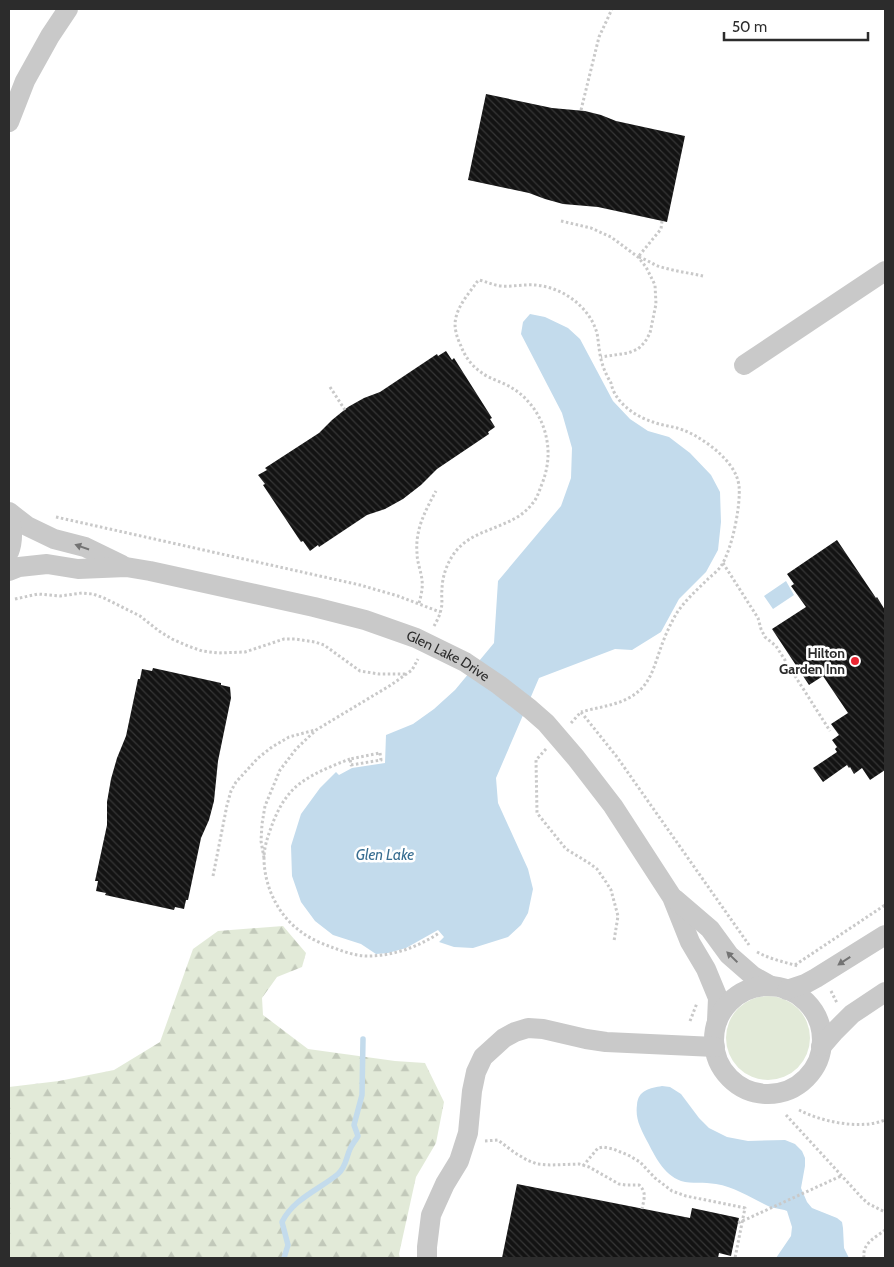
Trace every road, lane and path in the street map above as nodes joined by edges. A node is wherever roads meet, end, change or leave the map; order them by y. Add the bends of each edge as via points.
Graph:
1 (68, 9) edge
2 (612, 9) edge
3 (581, 110) dead end
4 (9, 122) edge
5 (560, 221) dead end
6 (662, 221) dead end
7 (638, 257) junction
8 (885, 271) edge
9 (702, 276) dead end
10 (601, 357) junction
11 (744, 365) dead end
12 (330, 387) dead end
13 (345, 410) dead end
14 (436, 490) dead end
15 (9, 512) edge
16 (53, 516) dead end
17 (9, 552) edge
18 (723, 563) junction
19 (126, 567) junction
20 (9, 571) edge
21 (15, 599) dead end
22 (418, 603) junction
23 (440, 612) junction
24 (428, 643) junction
25 (405, 674) junction
26 (581, 712) dead end
27 (316, 730) junction
28 (830, 731) dead end
29 (350, 759) junction
30 (264, 858) junction
31 (213, 876) dead end
32 (672, 896) junction
33 (885, 905) edge
34 (439, 933) dead end
35 (885, 935) edge
36 (795, 965) dead end
37 (779, 988) junction
38 (885, 992) edge
39 (717, 1021) junction
40 (715, 1047) junction
41 (821, 1047) junction
42 (799, 1110) dead end
43 (786, 1115) dead end
44 (885, 1120) edge
45 (465, 1143) junction
46 (583, 1166) junction
47 (841, 1176) junction
48 (642, 1209) dead end
49 (885, 1212) edge
50 (742, 1221) junction
51 (738, 1223) dead end
52 (885, 1230) edge
53 (427, 1258) edge
54 (735, 1258) edge
55 (864, 1258) edge

1 - 4 street via 25,81
2 - 3 path via 599,37
5 - 7 path via 604,233
6 - 7 path via 661,229
7 - 9 path via 660,267
7 - 10 path via 654,284 656,304 650,332 638,349
8 - 11 street
10 - 18 path via 616,396 626,406 653,422 697,436 729,463 736,474 738,507
10 - 23 path via 591,317 561,292 536,285 503,286 482,281 477,282 462,302 456,315 455,331 464,354 483,374 514,388 534,408 546,435 549,452 544,479 532,505 508,522 465,542 456,551 442,584
12 - 13 path
14 - 22 path via 418,531 417,556 423,582
15 - 17 street via 13,528
19 -> 15 street, Glen Lake Drive via 85,547 27,526
16 - 22 path via 360,585
18 - 26 path via 676,614 648,682 620,703
18 - 28 path via 758,618 765,636 776,646
19 - 20 street, Glen Lake Drive via 78,569 47,564
19 - 24 street, Glen Lake Drive via 348,615
21 - 25 path via 45,594 93,594 140,616 172,639 202,651 245,652 284,639 301,639 324,645 360,671
22 - 23 path
23 - 24 path
24 - 25 path via 412,670
24 - 32 street, Glen Lake Drive via 492,680 546,723 613,806
25 - 27 path
27 - 30 path via 280,770 265,806 261,841
27 - 31 path via 272,747 236,782 227,805
29 - 29 path via 351,765 381,760 380,753
29 - 30 path via 294,788 278,809
30 - 34 path via 274,900 281,911 300,931 329,946 358,955 385,955 419,945
37 -> 32 street, Glen Lake Drive via 753,976 729,955 710,929
32 - 39 street, Glen Lake Drive via 690,942 718,998
33 - 36 path
35 -> 37 street via 805,984
37 - 39 street via 754,988 738,995
37 - 41 street via 802,998 813,1011 820,1028
38 - 41 street via 852,1014
39 - 40 street
40 - 41 street via 722,1070 735,1083 752,1092 770,1094 788,1090 804,1080 816,1065
40 - 45 street via 586,1040 543,1029 528,1028 514,1032 483,1057 476,1072
42 - 44 path via 841,1123 870,1124
43 - 47 path
45 - 46 path via 498,1140 537,1164
45 - 53 street via 430,1215
46 - 48 path via 619,1184 639,1185 645,1194
46 - 50 path via 598,1148 628,1154 672,1191 745,1208
47 - 49 path via 862,1199
47 - 50 path
50 - 51 path
50 - 54 path
52 - 55 path via 866,1245

